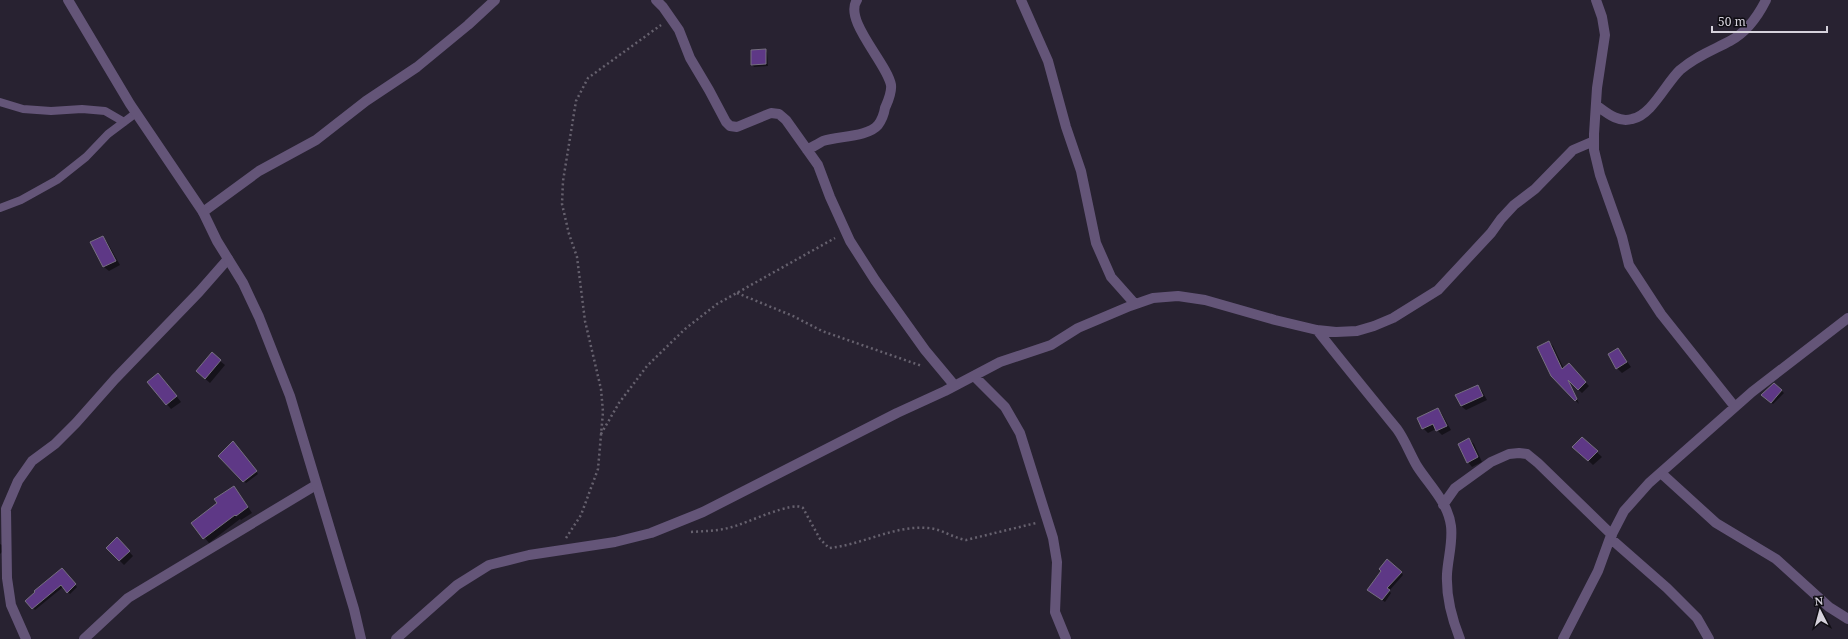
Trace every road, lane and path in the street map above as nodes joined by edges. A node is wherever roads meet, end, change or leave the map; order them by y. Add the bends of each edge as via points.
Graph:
1 (68, 0) edge
2 (495, 0) edge
3 (656, 0) edge
4 (857, 0) edge
5 (1021, 0) edge
6 (1596, 0) edge
7 (1766, 0) edge
8 (671, 18) junction
9 (0, 102) edge
10 (1596, 105) junction
11 (136, 112) junction
12 (124, 122) junction
13 (1594, 141) junction
14 (807, 150) junction
15 (0, 208) edge
16 (203, 212) junction
17 (846, 232) junction
18 (228, 259) junction
19 (736, 293) junction
20 (1135, 304) junction
21 (1848, 318) edge
22 (1317, 330) junction
23 (946, 374) junction
24 (974, 376) junction
25 (955, 386) junction
26 (1735, 407) junction
27 (600, 436) junction
28 (1661, 473) junction
29 (316, 485) junction
30 (1444, 505) junction
31 (1047, 520) junction
32 (689, 532) dead end
33 (1611, 536) junction
34 (556, 551) junction
35 (1848, 619) edge
36 (26, 639) edge
37 (84, 639) edge
38 (361, 639) edge
39 (396, 639) edge
40 (1066, 639) edge
41 (1460, 639) edge
42 (1563, 639) edge
43 (1709, 639) edge

1 - 11 street
2 - 16 street via 417,67 366,101 316,140 259,171
3 - 8 street
4 - 14 street via 854,9 857,23 886,72 891,85 890,96 879,124 872,130 824,141
5 - 20 street via 1048,61 1081,171 1096,243 1112,277
6 - 10 street via 1605,35
7 - 10 street via 1750,25 1732,40 1690,61 1672,77 1640,116 1631,120 1615,118
8 - 14 street via 680,30 690,58 730,126 737,127 771,113 779,114
8 - 27 path via 588,78 576,101 571,128 562,204 577,257 585,321 601,389
9 - 12 lane via 23,109 105,111
10 - 13 street
11 - 12 lane
11 - 16 street
12 - 15 lane via 57,180 21,200
13 - 22 street via 1573,150 1562,159 1535,190 1514,205 1476,250 1426,299 1393,318 1368,328 1336,332
13 - 26 street via 1600,175 1629,264 1661,314
14 - 17 street via 818,165
16 - 18 street
17 - 19 path
17 - 23 street via 875,280 925,350
18 - 29 street via 259,317 290,396
18 - 36 street via 76,423 55,444 32,461 18,481 6,509 7,578 11,605
19 - 23 path via 822,331
19 - 27 path via 685,329 652,362 619,403
20 - 22 street via 1153,298 1178,296 1205,300
20 - 24 street via 1078,328 1051,345 1000,362
21 - 26 street
22 - 30 street via 1397,429 1417,466
23 - 25 street
24 - 25 street
24 - 31 street via 1005,407 1020,433
25 - 34 street via 703,512 650,533 615,542
26 - 28 street
27 - 34 path via 598,469 592,491 581,515
28 - 33 street via 1624,510
28 - 35 street via 1716,523 1776,559 1829,607
29 - 37 street via 128,598
29 - 38 street
30 - 33 street via 1455,488 1491,462 1509,454 1527,454
30 - 41 street via 1451,526 1447,574 1449,596 1452,619
31 - 32 path via 966,540 923,527 877,535 829,548 820,539 803,508 798,506 732,528
31 - 40 street via 1057,562 1055,612
33 - 42 street via 1598,571
33 - 43 street via 1697,618
34 - 39 street via 489,565 456,585

